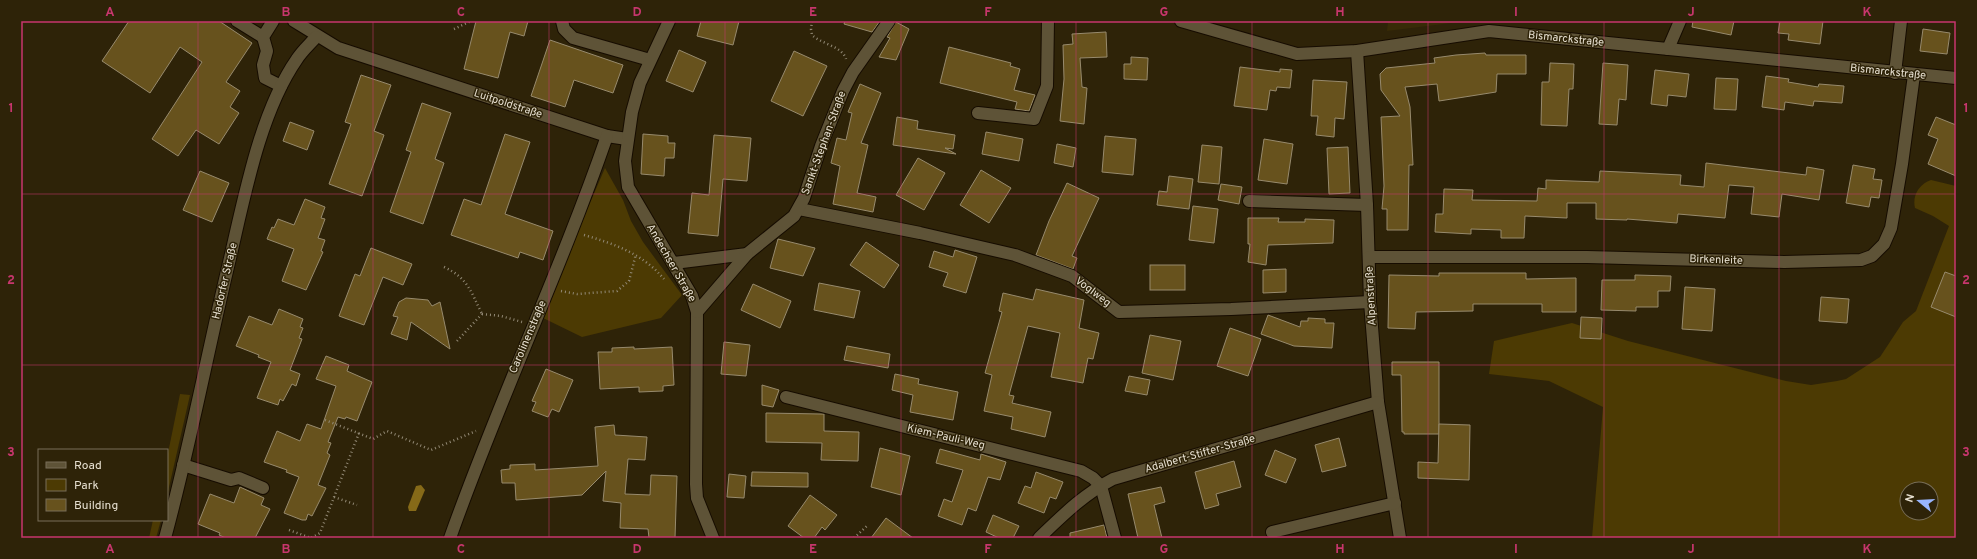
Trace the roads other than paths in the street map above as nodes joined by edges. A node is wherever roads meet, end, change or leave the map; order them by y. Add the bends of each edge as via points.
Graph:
1 (237, 21) edge
2 (273, 21) edge
3 (562, 21) edge
4 (669, 21) edge
5 (889, 21) edge
6 (1048, 21) edge
7 (1181, 21) edge
8 (1680, 21) edge
9 (1901, 21) edge
10 (301, 23) edge
11 (1489, 26) edge
12 (263, 37) junction
13 (316, 37) junction
14 (1668, 49) junction
15 (1357, 52) junction
16 (650, 60) junction
17 (1895, 73) junction
18 (1914, 75) junction
19 (1956, 78) edge
20 (281, 86) junction
21 (978, 113) dead end
22 (607, 136) junction
23 (627, 138) junction
24 (1249, 201) dead end
25 (1368, 205) junction
26 (799, 209) junction
27 (747, 254) junction
28 (1369, 257) junction
29 (674, 263) junction
30 (1370, 302) junction
31 (697, 312) junction
32 (786, 397) dead end
33 (1378, 402) junction
34 (183, 465) junction
35 (1101, 486) junction
36 (263, 488) dead end
37 (1394, 503) junction
38 (1272, 532) dead end
39 (165, 538) edge
40 (450, 538) edge
41 (713, 538) edge
42 (1040, 538) edge
43 (1115, 538) edge
44 (1400, 538) edge

1 - 12 street
2 - 12 street
3 - 16 street via 564,29 573,38
4 - 16 street, Andechser Straße
5 - 26 street, Sankt-Stephan-Straße via 853,72 838,103
6 - 21 street via 1047,86 1034,120
7 - 15 street, Bismarckstraße via 1297,54
8 - 14 street
9 - 17 street
10 - 13 street, Luitpoldstraße
11 - 14 street, Bismarckstraße
11 - 15 street, Bismarckstraße
12 - 20 street via 267,51 263,65 265,78
13 - 20 street, Hadorfer Straße via 297,59
13 - 22 street, Luitpoldstraße via 338,48 389,66
14 - 17 street, Bismarckstraße
15 - 25 street, Alpenstraße
16 - 23 street, Andechser Straße via 640,83
17 - 18 street, Bismarckstraße
18 - 19 street, Bismarckstraße
18 - 28 street, Birkenleite via 1891,228 1884,244 1872,256 1861,260 1784,262 1587,257
20 - 34 street, Hadorfer Straße via 257,152
22 - 23 street, Luitpoldstraße
22 - 40 street, Carolinenstraße
23 - 29 street, Andechser Straße via 625,162 628,187
24 - 25 street
25 - 28 street, Alpenstraße
26 - 27 street, Sankt-Stephan-Straße via 789,222
26 - 30 street, Voglweg via 1014,255 1072,276 1119,312
27 - 29 street
27 - 31 street, Sankt-Stephan-Straße
28 - 30 street, Alpenstraße
29 - 31 street, Andechser Straße via 692,296
30 - 33 street, Alpenstraße
31 - 41 street, Andechser Straße via 696,484 697,498
32 - 35 street, Kiem-Pauli-Weg via 1081,470
33 - 35 street, Adalbert-Stifter-Straße via 1113,479
33 - 37 street, Alpenstraße
34 - 36 street via 231,480 238,478
34 - 39 street, Hadorfer Straße
35 - 42 street, Adalbert-Stifter-Straße via 1072,506
35 - 43 street
37 - 38 street
37 - 44 street, Alpenstraße

